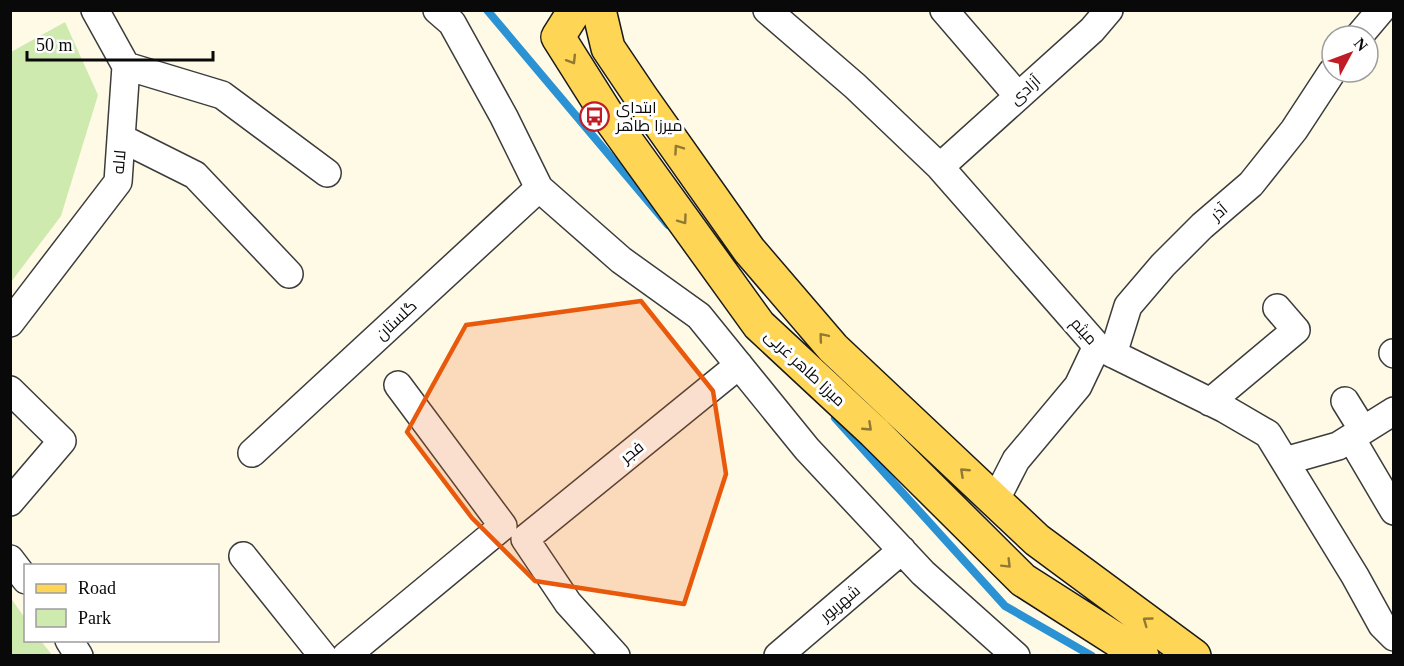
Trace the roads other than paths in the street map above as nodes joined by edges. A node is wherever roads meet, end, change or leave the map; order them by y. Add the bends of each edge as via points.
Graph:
1 (95, 10) edge
2 (437, 10) edge
3 (575, 10) edge
4 (598, 10) edge
5 (767, 10) edge
6 (1109, 10) edge
7 (1381, 10) edge
8 (951, 13) edge
9 (1369, 24) edge
10 (126, 66) junction
11 (1324, 84) edge
12 (1018, 96) junction
13 (121, 138) junction
14 (940, 167) junction
15 (327, 173) dead end
16 (539, 188) junction
17 (289, 274) dead end
18 (1277, 308) dead end
19 (10, 322) edge
20 (1105, 350) junction
21 (739, 365) junction
22 (398, 385) dead end
23 (10, 390) edge
24 (1345, 401) dead end
25 (1210, 402) junction
26 (1394, 411) edge
27 (1357, 434) junction
28 (252, 453) dead end
29 (1285, 460) junction
30 (995, 501) junction
31 (10, 502) edge
32 (1394, 512) edge
33 (902, 550) junction
34 (243, 556) dead end
35 (10, 559) edge
36 (24, 577) edge
37 (1394, 637) edge
38 (70, 642) edge
39 (79, 656) edge
40 (322, 656) edge
41 (346, 656) edge
42 (616, 656) edge
43 (778, 656) edge
44 (1016, 656) edge
45 (1142, 656) edge
46 (1194, 656) edge

1 - 10 street
2 - 16 street via 452,23
3 -> 45 main road, میرزا طاهر غربی via 558,37 606,114 759,325 1023,580
30 -> 4 main road, میرزا طاهر غربی via 833,348 749,249 608,48
5 - 14 street, میثم
6 - 12 street, آزادی
7 - 9 street
8 - 12 street
10 - 13 street, لاله
10 - 15 street via 222,95
11 - 20 street, آذر via 1251,184 1202,226 1128,306
12 - 14 street, آزادی
13 - 17 street via 195,175
13 - 19 street, لاله via 118,182
14 - 20 street, میثم
16 - 21 street via 621,260 699,316
16 - 28 street, گلستان
18 - 25 street via 1296,330
20 - 25 street, میثم
20 - 30 street, آذر via 1016,460
21 - 33 street via 807,448
21 - 42 street, فجر via 525,538 568,603
22 - 41 street via 503,526
23 - 31 street via 62,441
24 - 27 street
25 - 29 street, میثم via 1268,434
26 - 27 street
27 - 29 street via 1338,446
27 - 32 street
29 - 37 street, میثم via 1382,625
46 -> 30 main road, میرزا طاهر غربی via 1037,540
33 - 43 street, شهریور
33 - 44 street
34 - 40 street
35 - 36 street
38 - 39 street

